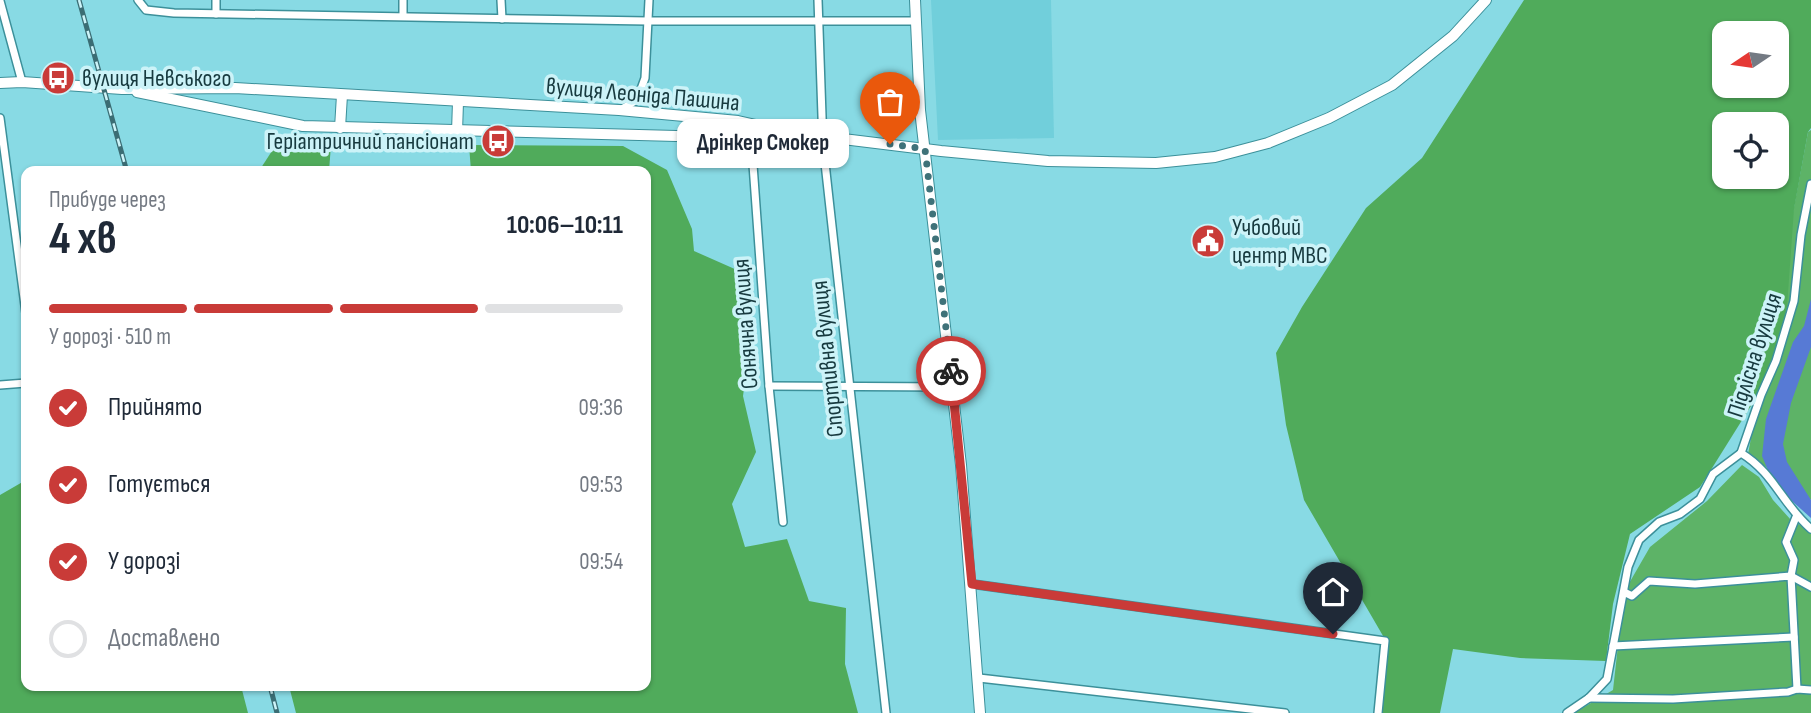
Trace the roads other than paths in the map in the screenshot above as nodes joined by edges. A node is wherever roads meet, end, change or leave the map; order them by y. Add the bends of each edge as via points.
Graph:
1 (138, 0) edge
2 (216, 0) edge
3 (403, 0) edge
4 (501, 0) edge
5 (649, 0) edge
6 (818, 0) edge
7 (915, 0) edge
8 (1486, 0) edge
9 (0, 1) edge
10 (216, 14) junction
11 (403, 15) junction
12 (502, 19) junction
13 (648, 21) junction
14 (915, 21) junction
15 (818, 23) junction
16 (22, 82) junction
17 (0, 83) edge
18 (122, 89) junction
19 (342, 95) junction
20 (458, 102) junction
21 (619, 110) junction
22 (0, 118) edge
23 (750, 123) junction
24 (340, 128) junction
25 (457, 132) junction
26 (786, 132) junction
27 (822, 135) junction
28 (751, 138) junction
29 (925, 149) junction
30 (1811, 184) edge
31 (21, 276) edge
32 (21, 383) edge
33 (0, 385) edge
34 (769, 386) junction
35 (850, 387) junction
36 (952, 387) junction
37 (1741, 453) junction
38 (1796, 516) junction
39 (783, 522) dead end
40 (1811, 529) edge
41 (1791, 576) junction
42 (972, 584) junction
43 (1811, 587) edge
44 (1624, 592) junction
45 (1794, 638) junction
46 (1613, 646) junction
47 (979, 678) junction
48 (1797, 689) junction
49 (1811, 690) edge
50 (1589, 698) junction
51 (886, 713) edge
52 (980, 713) edge
53 (1285, 713) edge
54 (1378, 713) edge
55 (1567, 713) edge

1 - 10 street via 146,10
2 - 10 street
3 - 11 street
4 - 12 street
5 - 13 street
6 - 15 street, Спортивна вулиця
7 - 14 main road
8 - 29 main road via 1453,36 1392,85 1268,144 1215,157 1156,163 1048,161
9 - 16 street
10 - 11 street
11 - 12 street
12 - 13 street
13 - 15 street
13 - 21 street via 645,78 637,100
14 - 15 street
14 - 29 main road
15 - 27 street, Спортивна вулиця
16 - 17 main road
16 - 18 main road
18 - 19 main road, вулиця Леоніда Пашина via 177,86
18 - 24 main road, вулиця Леоніда Пашина via 266,120
19 - 20 main road, вулиця Леоніда Пашина
19 - 24 main road
20 - 21 main road, вулиця Леоніда Пашина
20 - 25 main road
21 - 23 main road, вулиця Леоніда Пашина
22 - 31 street
23 - 26 main road, вулиця Леоніда Пашина
23 - 28 street, Сонячна вулиця
24 - 25 main road, вулиця Леоніда Пашина
25 - 28 main road, вулиця Леоніда Пашина
26 - 27 main road
26 - 28 main road, вулиця Леоніда Пашина
27 - 29 main road
27 - 35 street, Спортивна вулиця
28 - 34 street, Сонячна вулиця
29 - 36 main road
30 - 37 street, Підлісна вулиця via 1794,300
32 - 33 street
34 - 35 street
34 - 39 street, Сонячна вулиця
35 - 36 street
35 - 51 street, Спортивна вулиця
36 - 42 main road
37 - 38 street via 1765,471
37 - 44 street via 1713,474 1700,499 1659,522 1639,540
38 - 40 street
38 - 41 street via 1786,542 1794,560
41 - 43 street
41 - 44 street via 1695,584 1649,581 1632,596
41 - 45 street
42 - 47 main road
42 - 54 street via 1385,641
44 - 46 street
45 - 46 street
45 - 48 street
46 - 50 street via 1607,679
47 - 52 main road
47 - 53 street
48 - 49 street
48 - 50 street via 1673,699
50 - 55 street

